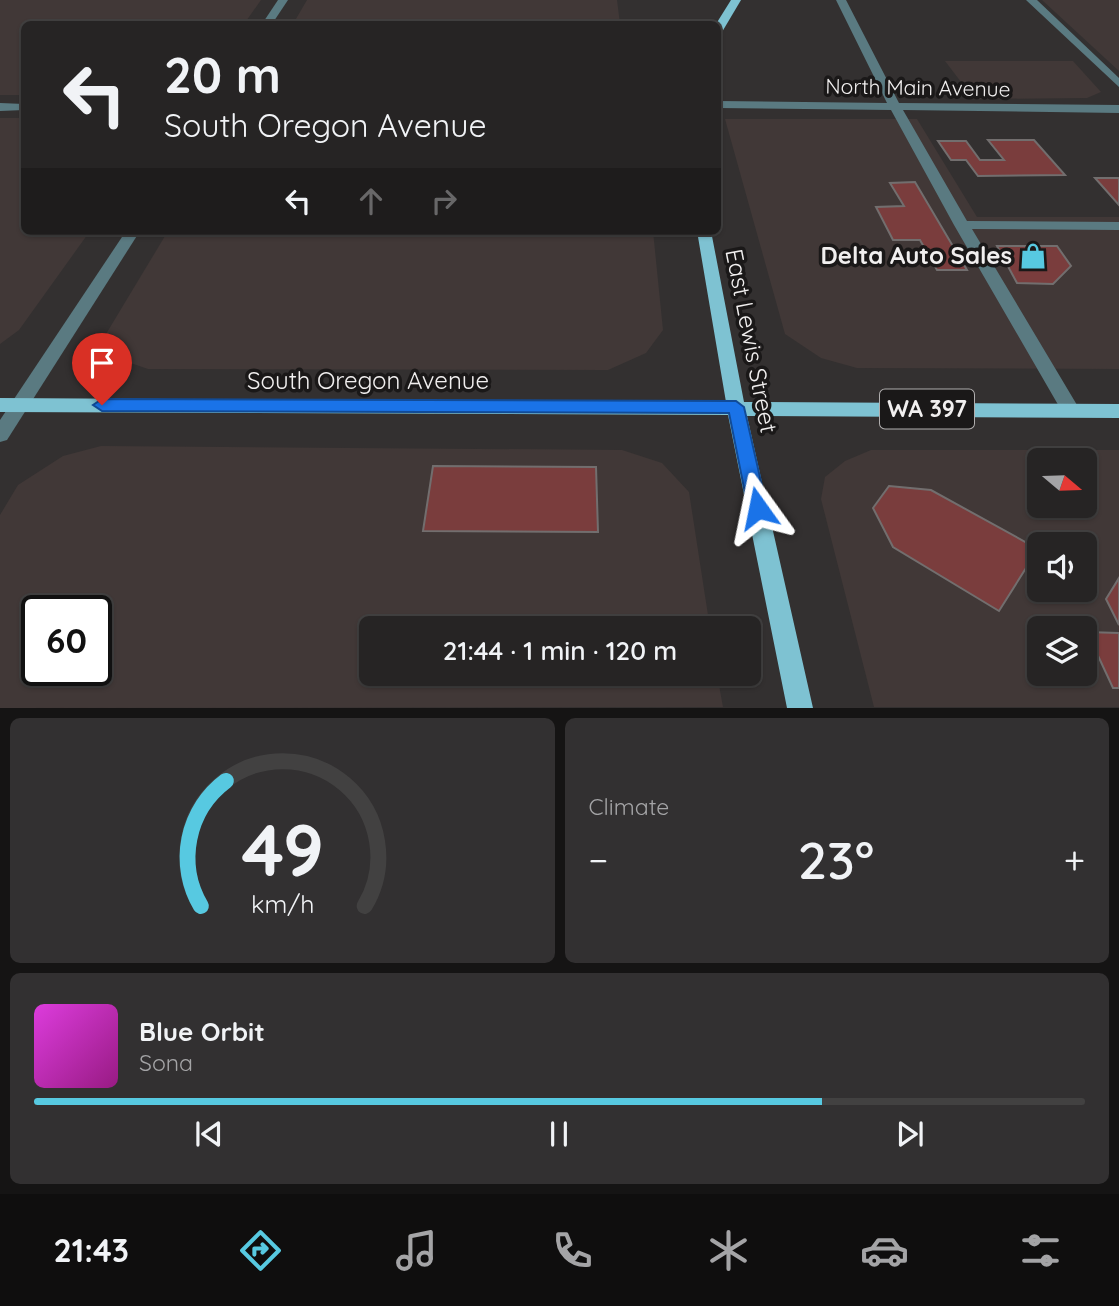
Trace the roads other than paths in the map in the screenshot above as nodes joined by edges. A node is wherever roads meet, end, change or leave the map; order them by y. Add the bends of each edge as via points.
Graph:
1 (283, 0) edge
2 (736, 0) edge
3 (841, 0) edge
4 (1031, 0) edge
5 (269, 21) edge
6 (721, 25) edge
7 (1119, 84) edge
8 (721, 105) edge
9 (0, 107) edge
10 (21, 107) edge
11 (897, 107) junction
12 (1119, 109) edge
13 (961, 225) junction
14 (1119, 226) edge
15 (129, 235) edge
16 (705, 235) edge
17 (20, 404) junction
18 (0, 405) edge
19 (736, 407) junction
20 (1071, 410) junction
21 (1119, 411) edge
22 (0, 435) edge
23 (800, 708) edge

1 - 5 street
2 - 6 main road
3 - 11 street
4 - 7 street
8 - 11 street, North Main Avenue
9 - 10 street
11 - 12 street, North Main Avenue
11 - 13 street
13 - 14 street
13 - 20 street
15 - 17 street
16 - 19 main road, East Lewis Street
17 - 18 main road, South Oregon Avenue / WA 397
17 - 19 main road, South Oregon Avenue / WA 397
17 - 22 street
19 - 20 main road, WA 397
19 - 23 main road, East Lewis Street
20 - 21 main road, WA 397

